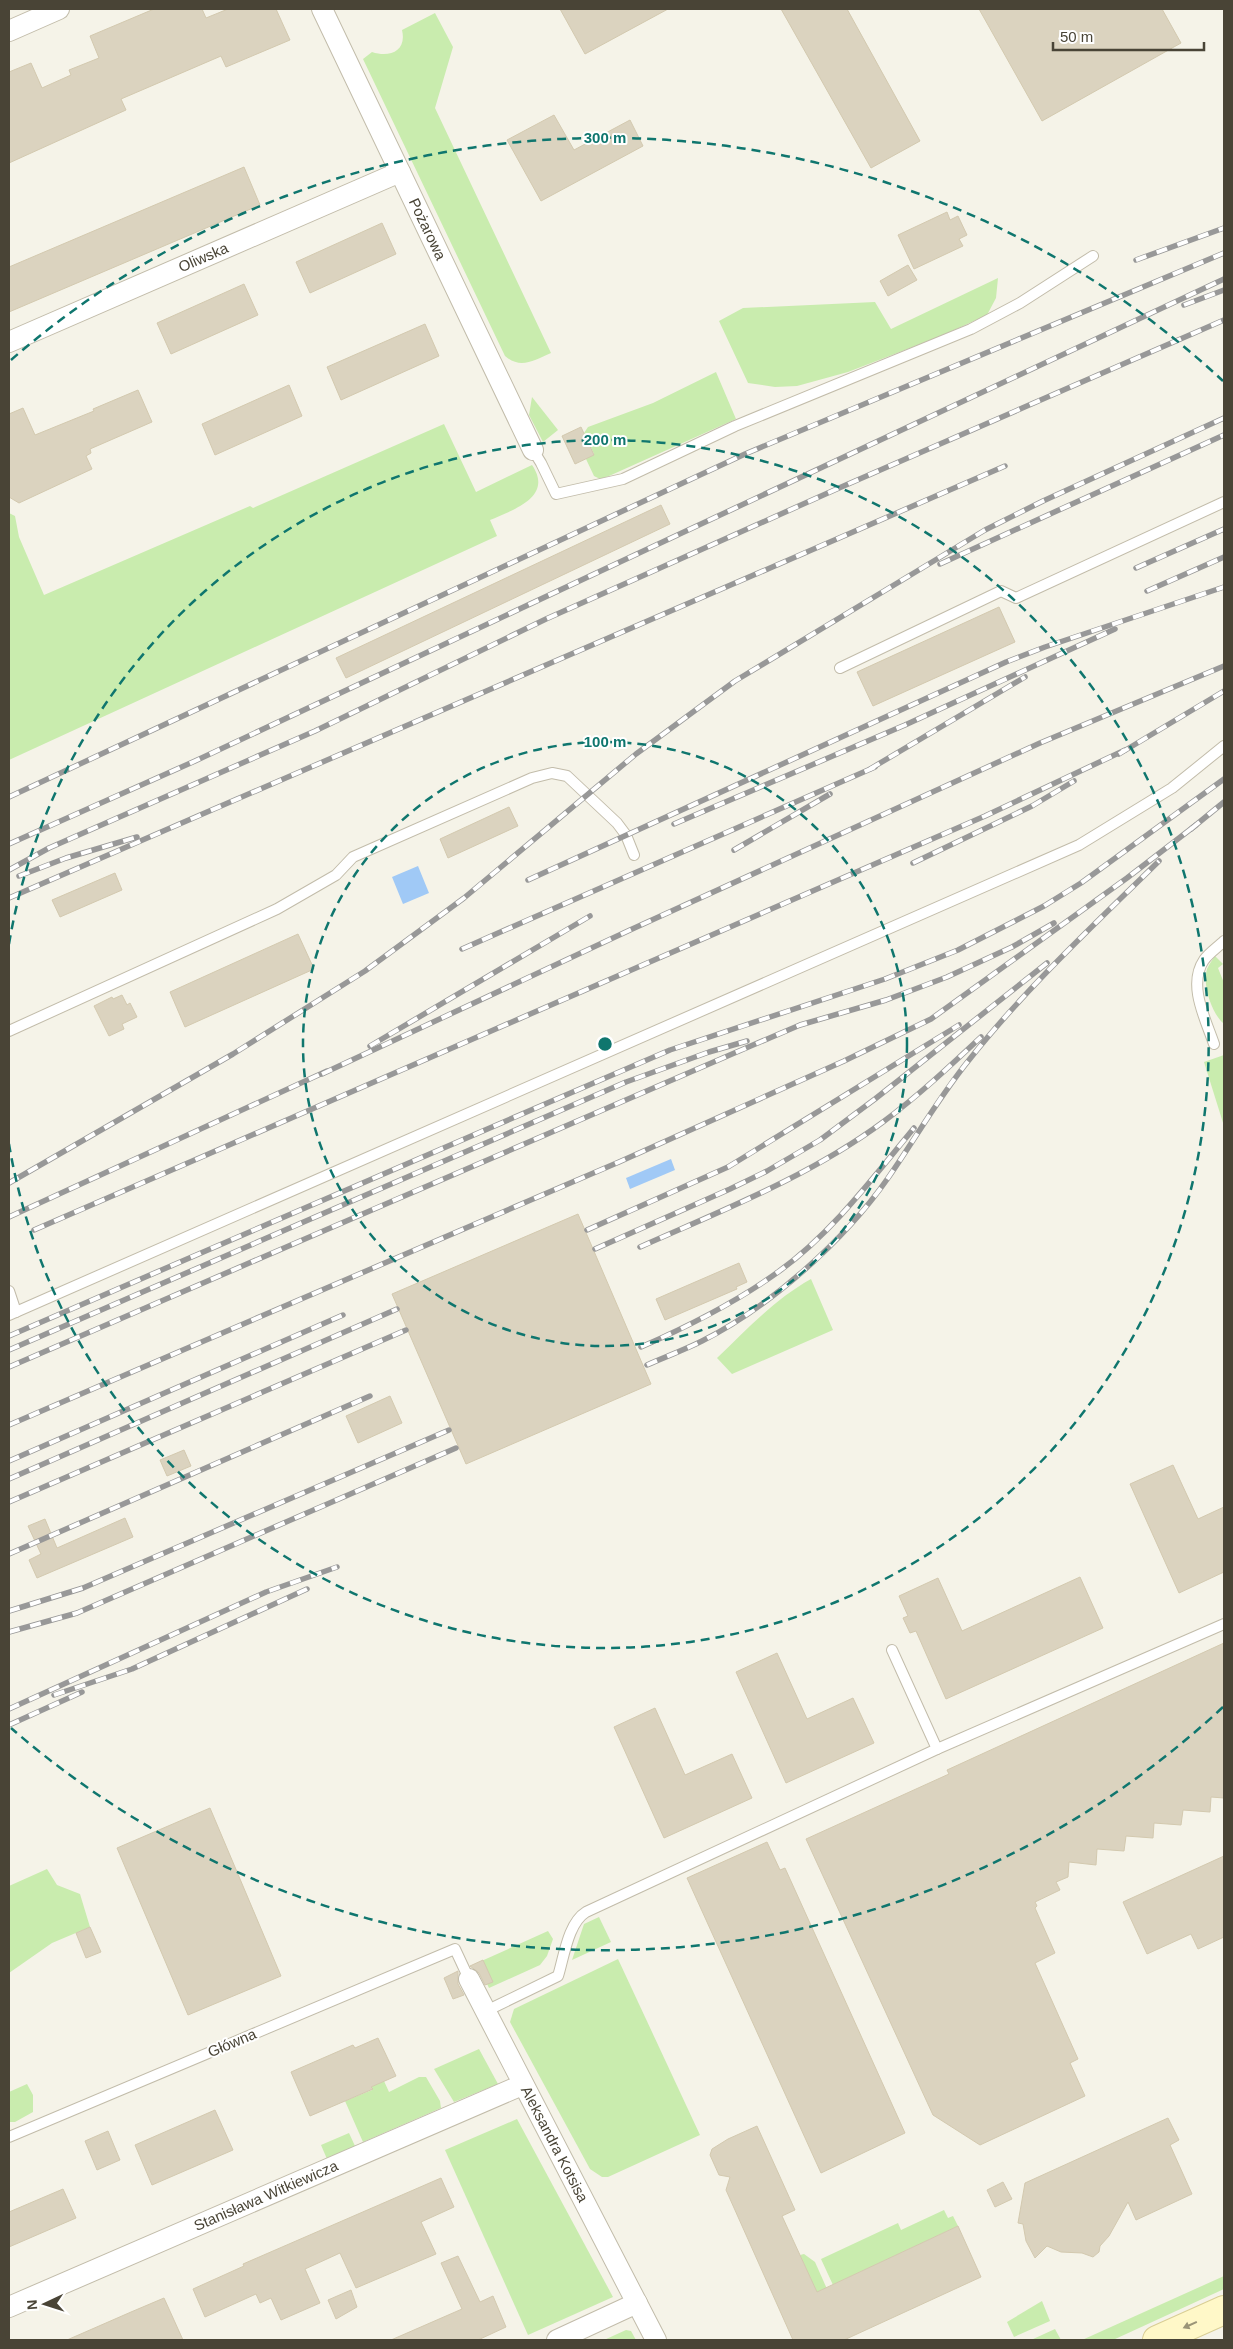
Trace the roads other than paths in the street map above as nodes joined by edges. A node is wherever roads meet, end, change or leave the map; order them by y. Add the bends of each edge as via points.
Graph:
1 (59, 9) edge
2 (322, 9) edge
3 (9, 31) edge
4 (400, 172) junction
5 (1093, 256) dead end
6 (9, 342) edge
7 (533, 450) joint
8 (1224, 502) edge
9 (840, 668) dead end
10 (1224, 746) edge
11 (634, 855) dead end
12 (1224, 941) edge
13 (9, 1032) edge
14 (1214, 1044) dead end
15 (9, 1291) edge
16 (12, 1313) edge
17 (1224, 1624) edge
18 (892, 1650) dead end
19 (937, 1749) junction
20 (455, 1949) joint
21 (469, 1978) joint
22 (486, 2011) junction
23 (522, 2084) junction
24 (9, 2137) edge
25 (637, 2303) junction
26 (9, 2307) edge
27 (1224, 2310) edge
28 (557, 2340) edge
29 (656, 2340) edge
30 (1157, 2340) edge

1 - 3 street
2 - 4 street, Pożarowa
4 - 6 street, Oliwska
4 - 7 street, Pożarowa
5 - 7 lane via 1020,303 972,329 735,426 623,479 556,494
8 - 9 lane via 1016,598 1001,592
10 - 16 lane via 1172,788 1072,848
11 - 13 lane via 617,823 567,776 552,774 532,778 353,857 336,875 277,909
12 - 14 lane via 1204,959 1198,976 1200,1002
15 - 16 lane
17 - 19 lane
18 - 19 lane
19 - 22 lane via 579,1916 558,1976
20 - 21 lane, Aleksandra Kotsisa
20 - 24 lane, Główna
21 - 22 street, Aleksandra Kotsisa
22 - 23 street, Aleksandra Kotsisa
23 - 25 street, Aleksandra Kotsisa
23 - 26 street, Stanisława Witkiewicza
25 - 28 street
25 - 29 street, Aleksandra Kotsisa
27 -> 30 main road

